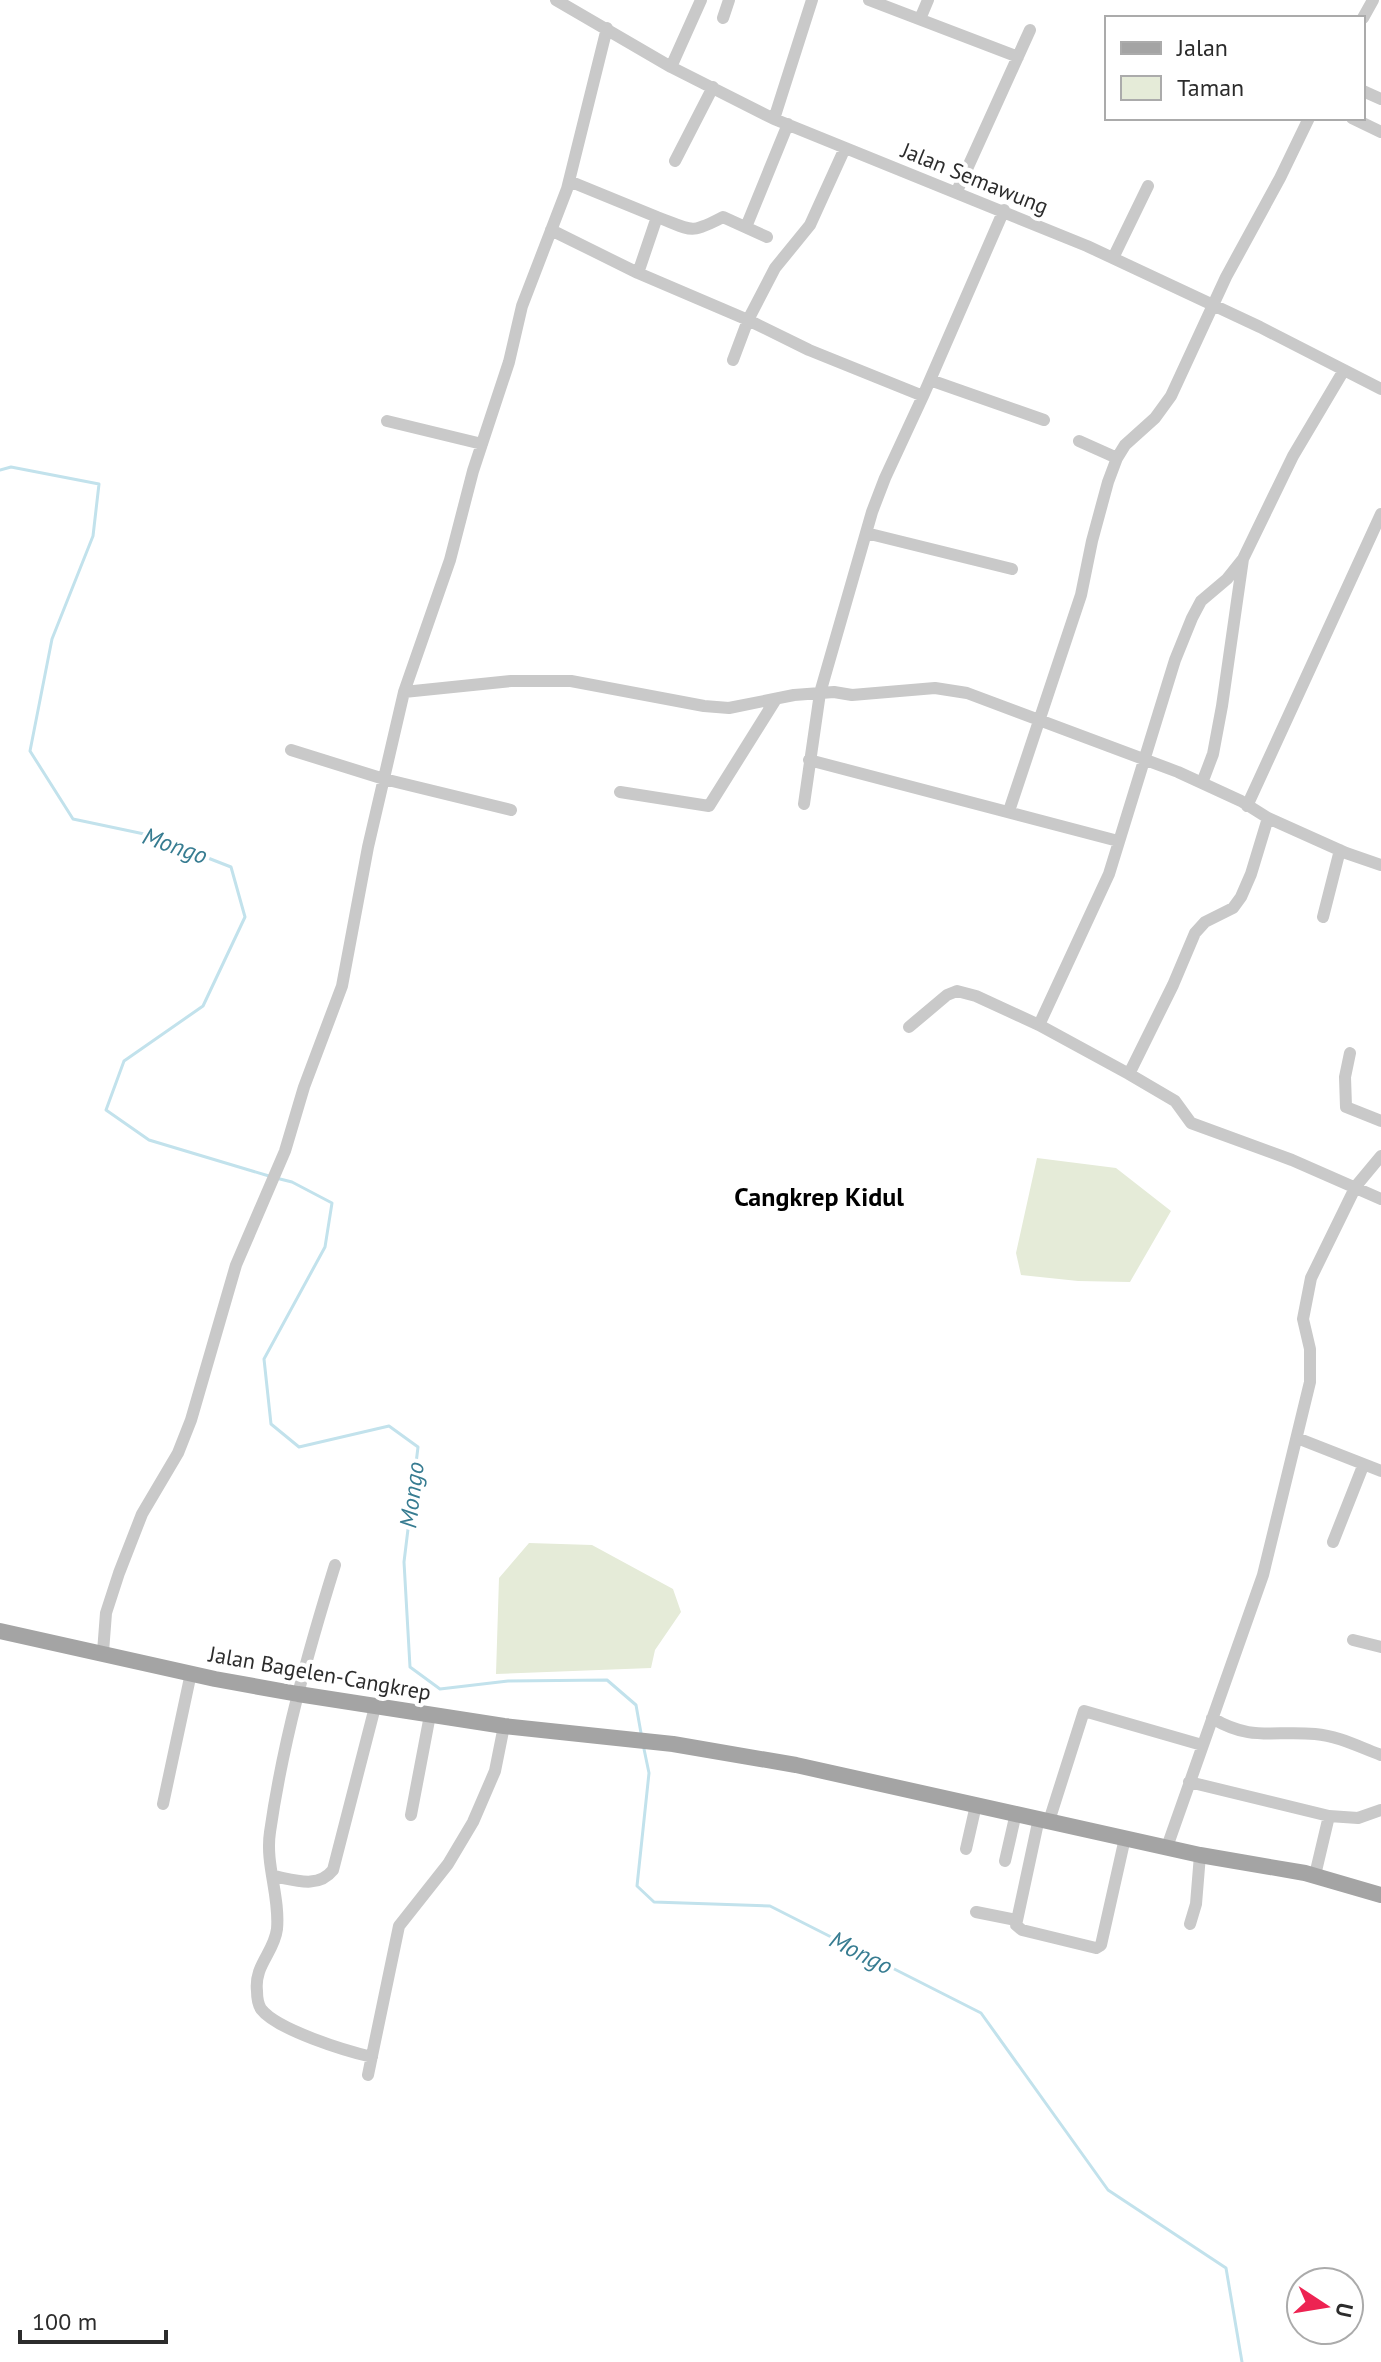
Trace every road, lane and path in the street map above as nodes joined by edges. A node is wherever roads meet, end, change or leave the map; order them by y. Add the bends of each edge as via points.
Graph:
1 (556, 0) edge
2 (701, 0) edge
3 (729, 0) edge
4 (812, 0) edge
5 (869, 0) edge
6 (928, 0) edge
7 (576, 5) edge
8 (723, 18) dead end
9 (920, 19) junction
10 (607, 28) junction
11 (1030, 30) dead end
12 (1018, 57) junction
13 (671, 67) junction
14 (713, 87) junction
15 (774, 119) junction
16 (1308, 120) edge
17 (1356, 120) edge
18 (788, 124) junction
19 (1381, 132) edge
20 (845, 148) junction
21 (675, 161) dead end
22 (569, 181) junction
23 (1148, 186) dead end
24 (957, 191) junction
25 (1004, 210) junction
26 (657, 217) junction
27 (746, 227) junction
28 (551, 230) junction
29 (767, 237) dead end
30 (1113, 258) junction
31 (638, 273) junction
32 (1215, 306) junction
33 (748, 320) junction
34 (733, 360) dead end
35 (1344, 370) junction
36 (930, 380) junction
37 (1381, 389) edge
38 (923, 396) junction
39 (1044, 420) dead end
40 (387, 421) dead end
41 (1079, 441) dead end
42 (482, 444) junction
43 (1117, 458) junction
44 (1381, 514) edge
45 (866, 533) junction
46 (1243, 559) junction
47 (1012, 569) dead end
48 (404, 692) junction
49 (820, 693) junction
50 (776, 699) junction
51 (1040, 720) junction
52 (291, 750) dead end
53 (1145, 759) junction
54 (809, 760) junction
55 (384, 779) junction
56 (1202, 783) junction
57 (620, 792) dead end
58 (804, 804) dead end
59 (1247, 806) junction
60 (511, 810) dead end
61 (1009, 811) junction
62 (1268, 818) junction
63 (1118, 841) junction
64 (1340, 850) junction
65 (1381, 865) edge
66 (1323, 917) dead end
67 (1039, 1025) junction
68 (909, 1027) dead end
69 (1350, 1053) dead end
70 (1129, 1074) junction
71 (1381, 1121) edge
72 (1381, 1156) edge
73 (1356, 1186) junction
74 (1381, 1199) edge
75 (1297, 1438) junction
76 (1363, 1466) junction
77 (1381, 1471) edge
78 (1333, 1542) dead end
79 (335, 1565) dead end
80 (0, 1631) edge
81 (1353, 1640) dead end
82 (1381, 1647) edge
83 (103, 1652) junction
84 (191, 1673) junction
85 (298, 1694) junction
86 (375, 1707) junction
87 (430, 1715) junction
88 (1212, 1718) junction
89 (504, 1726) junction
90 (1202, 1745) junction
91 (1381, 1755) edge
92 (1189, 1782) junction
93 (163, 1804) dead end
94 (976, 1805) junction
95 (1381, 1810) edge
96 (1016, 1813) junction
97 (411, 1815) dead end
98 (1329, 1816) junction
99 (1044, 1820) junction
100 (1125, 1838) junction
101 (1167, 1847) junction
102 (966, 1849) dead end
103 (1200, 1855) junction
104 (1005, 1861) dead end
105 (1315, 1875) junction
106 (273, 1876) junction
107 (1381, 1895) edge
108 (976, 1912) dead end
109 (1016, 1920) junction
110 (1190, 1924) dead end
111 (372, 2057) junction
112 (368, 2075) dead end

1 - 7 street, Jalan Semawung
2 - 13 street
3 - 8 street
4 - 15 street
5 - 9 street
6 - 9 street
7 - 10 street, Jalan Semawung
9 - 12 street
10 - 13 street, Jalan Semawung
10 - 22 street
11 - 12 street
12 - 24 street
13 - 14 street, Jalan Semawung
14 - 15 street, Jalan Semawung
14 - 21 street
15 - 18 street, Jalan Semawung
16 - 32 street
17 - 19 street
18 - 20 street, Jalan Semawung
18 - 27 street
20 - 24 street, Jalan Semawung
20 - 33 street via 810,225 775,268
22 - 26 street
22 - 28 street
23 - 30 street
24 - 25 street, Jalan Semawung
25 - 30 street, Jalan Semawung
25 - 36 street
26 - 27 street via 693,230 723,217
26 - 31 street
27 - 29 street
28 - 31 street
28 - 42 street via 522,306
30 - 32 street, Jalan Semawung
31 - 33 street
32 - 35 street, Jalan Semawung
32 - 43 street via 1163,409
33 - 34 street
33 - 38 street
35 - 37 street, Jalan Semawung
35 - 46 street via 1293,456
36 - 38 street
36 - 39 street
38 - 45 street
40 - 42 street
41 - 43 street
42 - 48 street via 450,560
43 - 51 street via 1081,595
44 - 59 street
45 - 47 street
45 - 49 street
46 - 53 street via 1201,601 1192,618
46 - 56 street via 1222,706
48 - 50 street via 571,681 715,708
48 - 55 street
49 - 50 street
49 - 51 street via 935,688 967,693
49 - 54 street
50 - 57 street via 709,806
51 - 53 street
51 - 61 street
52 - 55 street
53 - 56 street
53 - 63 street
54 - 58 street
54 - 61 street
55 - 60 street
55 - 83 street via 342,986 285,1151 236,1265 191,1420 142,1514 119,1573 106,1613
56 - 59 street
59 - 62 street
61 - 63 street
62 - 64 street
62 - 70 street via 1241,897 1195,933
63 - 67 street via 1109,874
64 - 65 street
64 - 66 street
67 - 68 street via 957,991
67 - 70 street
69 - 71 street via 1345,1106
70 - 73 street via 1175,1101 1191,1123
72 - 73 street
73 - 74 street
73 - 75 street via 1305,1299 1310,1382
75 - 76 street
75 - 88 street via 1263,1575
76 - 77 street
76 - 78 street
79 - 85 street
80 - 83 main road, Jalan Bagelen-Cangkrep
81 - 82 street
83 - 84 main road, Jalan Bagelen-Cangkrep
84 - 85 main road, Jalan Bagelen-Cangkrep
84 - 93 street
85 - 86 main road, Jalan Bagelen-Cangkrep
85 - 106 street via 269,1834
86 - 87 main road, Jalan Bagelen-Cangkrep
86 - 106 street via 333,1870 315,1883
87 - 89 main road, Jalan Bagelen-Cangkrep
87 - 97 street
88 - 90 street
88 - 91 street via 1254,1734 1329,1736
89 - 94 main road, Jalan Bagelen-Cangkrep via 673,1744
89 - 111 street via 495,1771 473,1822 399,1926
90 - 92 street
90 - 99 street via 1084,1711
92 - 98 street
92 - 101 street
94 - 96 main road, Jalan Bagelen-Cangkrep
94 - 102 street
95 - 98 street via 1358,1818
96 - 99 main road, Jalan Bagelen-Cangkrep
96 - 104 street
98 - 105 street
99 - 100 main road, Jalan Bagelen-Cangkrep
99 - 109 street
100 - 101 main road, Jalan Bagelen-Cangkrep
100 - 109 street via 1099,1947 1022,1930
101 - 103 main road, Jalan Bagelen-Cangkrep
103 - 105 main road, Jalan Bagelen-Cangkrep
103 - 110 street
105 - 107 main road, Jalan Bagelen-Cangkrep
106 - 111 street via 277,1930 257,1976 261,2008 290,2029
108 - 109 street
111 - 112 street

